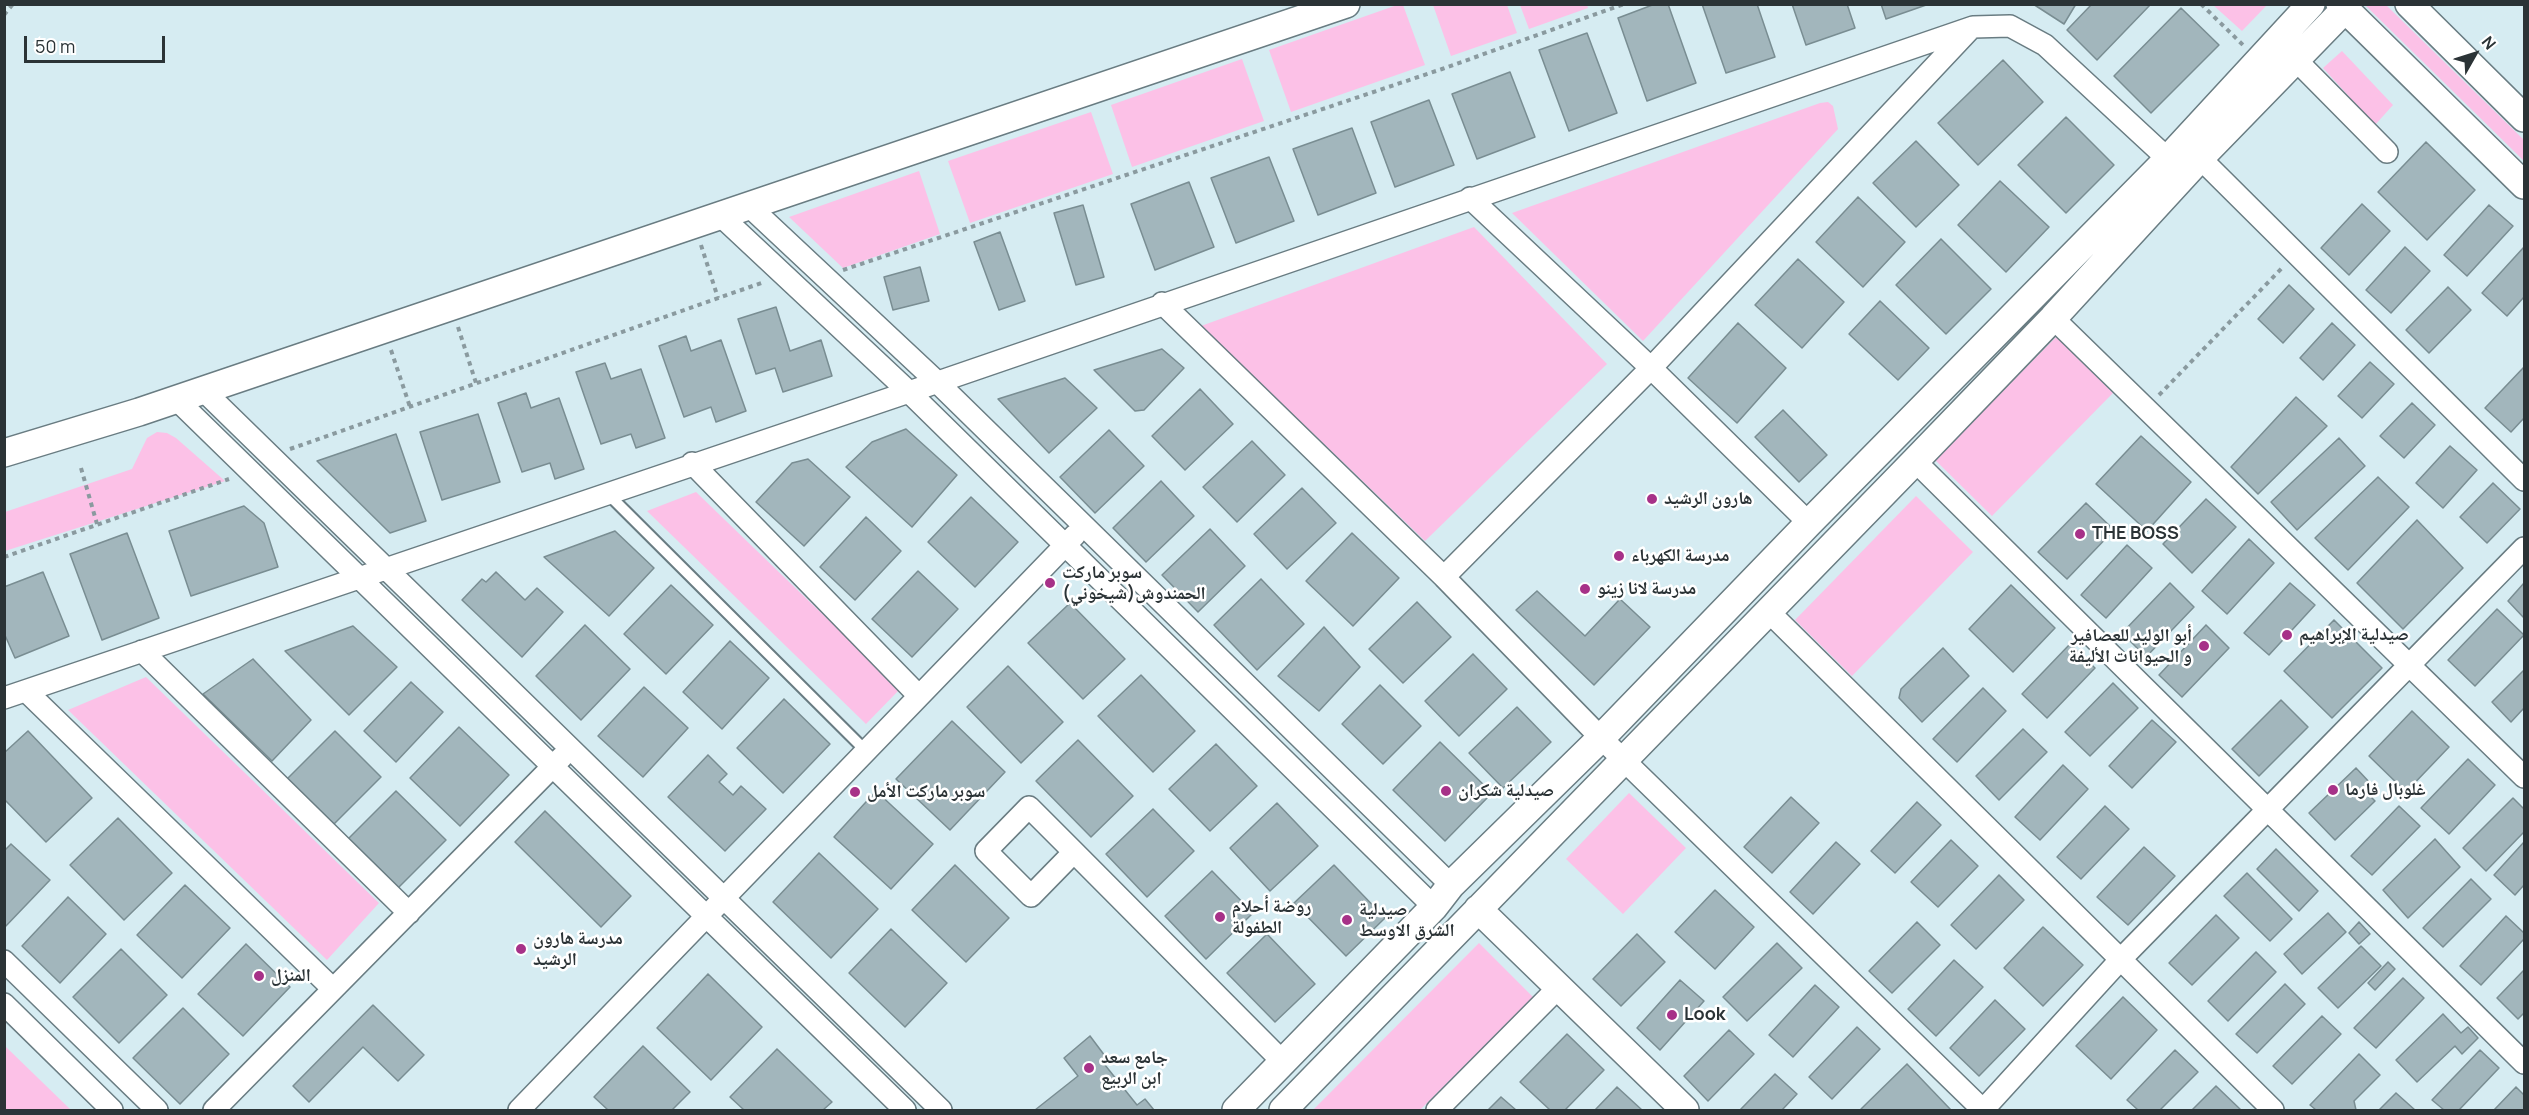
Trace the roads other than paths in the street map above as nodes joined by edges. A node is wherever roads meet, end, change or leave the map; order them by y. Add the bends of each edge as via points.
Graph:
1 (1346, 4) edge
2 (2311, 4) edge
3 (2409, 4) edge
4 (2343, 7) edge
5 (1973, 27) junction
6 (2296, 60) junction
7 (2524, 118) edge
8 (2387, 152) dead end
9 (2200, 158) junction
10 (2168, 159) junction
11 (2524, 184) edge
12 (1470, 198) junction
13 (749, 206) junction
14 (721, 216) junction
15 (1162, 303) junction
16 (2053, 318) junction
17 (1652, 369) junction
18 (936, 381) junction
19 (203, 390) junction
20 (909, 392) junction
21 (176, 399) junction
22 (4, 453) edge
23 (1915, 461) junction
24 (692, 463) junction
25 (2524, 480) edge
26 (606, 493) junction
27 (1809, 523) junction
28 (1084, 526) junction
29 (1065, 545) junction
30 (2524, 548) edge
31 (387, 569) junction
32 (1444, 577) junction
33 (359, 578) junction
34 (1769, 612) junction
35 (142, 651) junction
36 (2409, 665) junction
37 (26, 691) junction
38 (919, 696) junction
39 (4, 698) edge
40 (1601, 738) junction
41 (570, 748) junction
42 (866, 751) junction
43 (1623, 759) junction
44 (552, 767) junction
45 (2524, 777) edge
46 (2267, 810) junction
47 (1074, 852) dead end
48 (1452, 885) junction
49 (724, 898) junction
50 (1434, 907) junction
51 (1478, 909) junction
52 (409, 913) junction
53 (705, 917) junction
54 (2120, 960) junction
55 (4, 961) edge
56 (1558, 988) junction
57 (333, 990) junction
58 (4, 1005) edge
59 (1283, 1062) junction
60 (2524, 1063) edge
61 (112, 1110) edge
62 (157, 1110) edge
63 (214, 1110) edge
64 (519, 1110) edge
65 (905, 1110) edge
66 (941, 1110) edge
67 (1236, 1110) edge
68 (1283, 1110) edge
69 (1437, 1110) edge
70 (1685, 1110) edge
71 (1983, 1110) edge
72 (2273, 1110) edge

1 - 13 street
2 - 10 street
3 - 7 street
4 - 6 street
4 - 11 street
5 - 10 street via 2010,26 2045,45
5 - 12 street
5 - 17 street
6 - 8 street
6 - 9 street
9 - 10 street
9 - 16 street
9 - 25 street
10 - 27 street
12 - 15 street
12 - 17 street
13 - 14 street
13 - 18 street
14 - 19 street
14 - 20 street
15 - 18 street
15 - 32 street
16 - 23 street
16 - 36 street
17 - 27 street
17 - 32 street
18 - 20 street
18 - 28 street
19 - 21 street
19 - 31 street
20 - 24 street
20 - 29 street
21 - 22 street
21 - 33 street
23 - 34 street
23 - 46 street
24 - 26 street
24 - 38 street
26 - 31 street
26 - 42 lane
27 - 40 street
28 - 29 street
28 - 48 street
29 - 38 street
29 - 50 street
30 - 36 street
31 - 33 street
31 - 41 street
32 - 40 street
33 - 35 street
33 - 44 street
34 - 43 street
34 - 54 street
35 - 37 street
35 - 52 street
36 - 45 street
36 - 46 street
37 - 39 street
37 - 57 street
38 - 42 street
40 - 43 street
40 - 48 street
41 - 44 street
41 - 49 street
42 - 49 street
43 - 51 street
43 - 71 street
44 - 52 street
44 - 53 street
46 - 54 street
46 - 60 street
47 - 59 street
48 - 50 street
49 - 53 street
49 - 66 street
50 - 59 street
51 - 56 street
51 - 68 street
52 - 57 street
53 - 64 street
53 - 65 street
54 - 71 street
54 - 72 street
55 - 62 street
56 - 69 street
56 - 70 street
57 - 63 street
58 - 61 street
59 - 67 street

